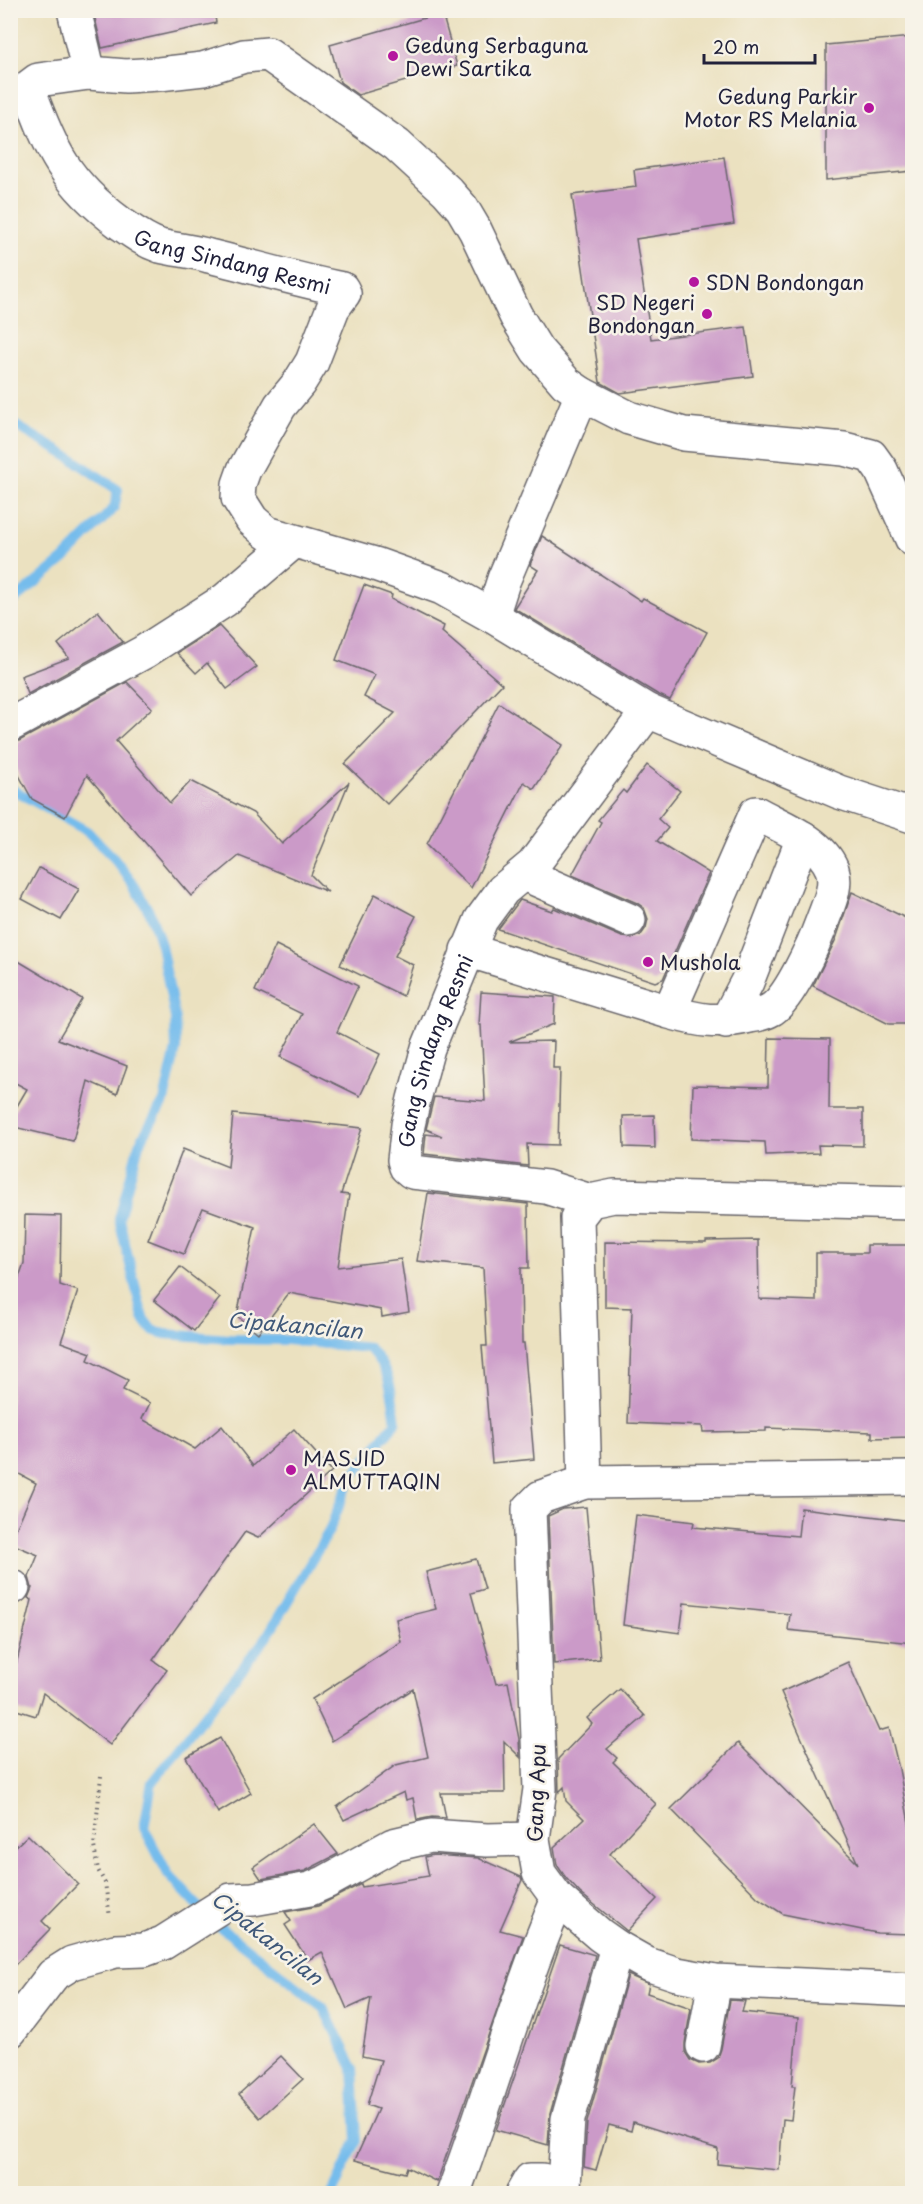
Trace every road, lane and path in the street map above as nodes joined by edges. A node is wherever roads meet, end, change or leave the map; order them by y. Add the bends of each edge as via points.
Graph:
1 (74, 10) edge
2 (89, 73) junction
3 (23, 112) edge
4 (582, 394) junction
5 (912, 539) edge
6 (292, 542) junction
7 (492, 616) junction
8 (648, 711) junction
9 (10, 725) edge
10 (912, 816) edge
11 (803, 838) junction
12 (524, 874) junction
13 (629, 920) dead end
14 (467, 950) junction
15 (669, 1012) junction
16 (726, 1022) junction
17 (590, 1201) junction
18 (912, 1203) edge
19 (912, 1478) edge
20 (585, 1482) junction
21 (101, 1776) dead end
22 (533, 1839) junction
23 (558, 1899) junction
24 (617, 1947) junction
25 (115, 1951) junction
26 (715, 1981) junction
27 (912, 1990) edge
28 (10, 2031) edge
29 (703, 2046) dead end
30 (565, 2190) edge
31 (453, 2193) edge
32 (522, 2193) edge

1 - 2 street
2 - 3 street, Gang Sindang Resmi via 38,80 29,90
2 - 4 street via 126,76 203,69 261,53 277,59 397,145 447,191 475,230 503,291 537,350 566,383
3 - 6 street, Gang Sindang Resmi via 66,172 102,210 141,238 342,289 344,293 333,308 312,362 266,429 239,484 238,498 252,520 267,533
4 - 5 street via 629,418 684,434 844,449 871,456
4 - 7 street via 517,546
6 - 7 street, Gang Sindang Resmi via 317,546 442,588
6 - 9 street via 216,606 144,652
7 - 8 street, Gang Sindang Resmi
8 - 10 street, Gang Sindang Resmi via 839,792
8 - 12 street, Gang Sindang Resmi
11 - 15 street via 756,813
11 - 16 street via 747,982
11 - 16 street via 824,856 835,885 815,941 785,996 772,1009
12 - 13 street
12 - 14 street, Gang Sindang Resmi via 503,890
14 - 15 street
14 - 17 street, Gang Sindang Resmi via 428,1048 408,1125 406,1167 412,1172 546,1187
15 - 16 street
17 - 18 street via 614,1196
17 - 20 street via 577,1218
19 - 20 street, Gang Apu
20 - 22 street, Gang Apu via 541,1497 529,1509 540,1789
21 - 25 path via 94,1846 98,1870 105,1883
22 - 23 street, Gang Apu via 539,1873
22 - 25 street via 431,1836 393,1845 310,1889 231,1900 163,1943 144,1950
23 - 24 street, Gang Apu
23 - 31 street
24 - 26 street, Gang Apu via 647,1964
24 - 30 street via 568,2120
25 - 28 street via 72,1963 53,1975
26 - 27 street, Gang Apu
26 - 29 street
30 - 32 street via 542,2180 530,2181

